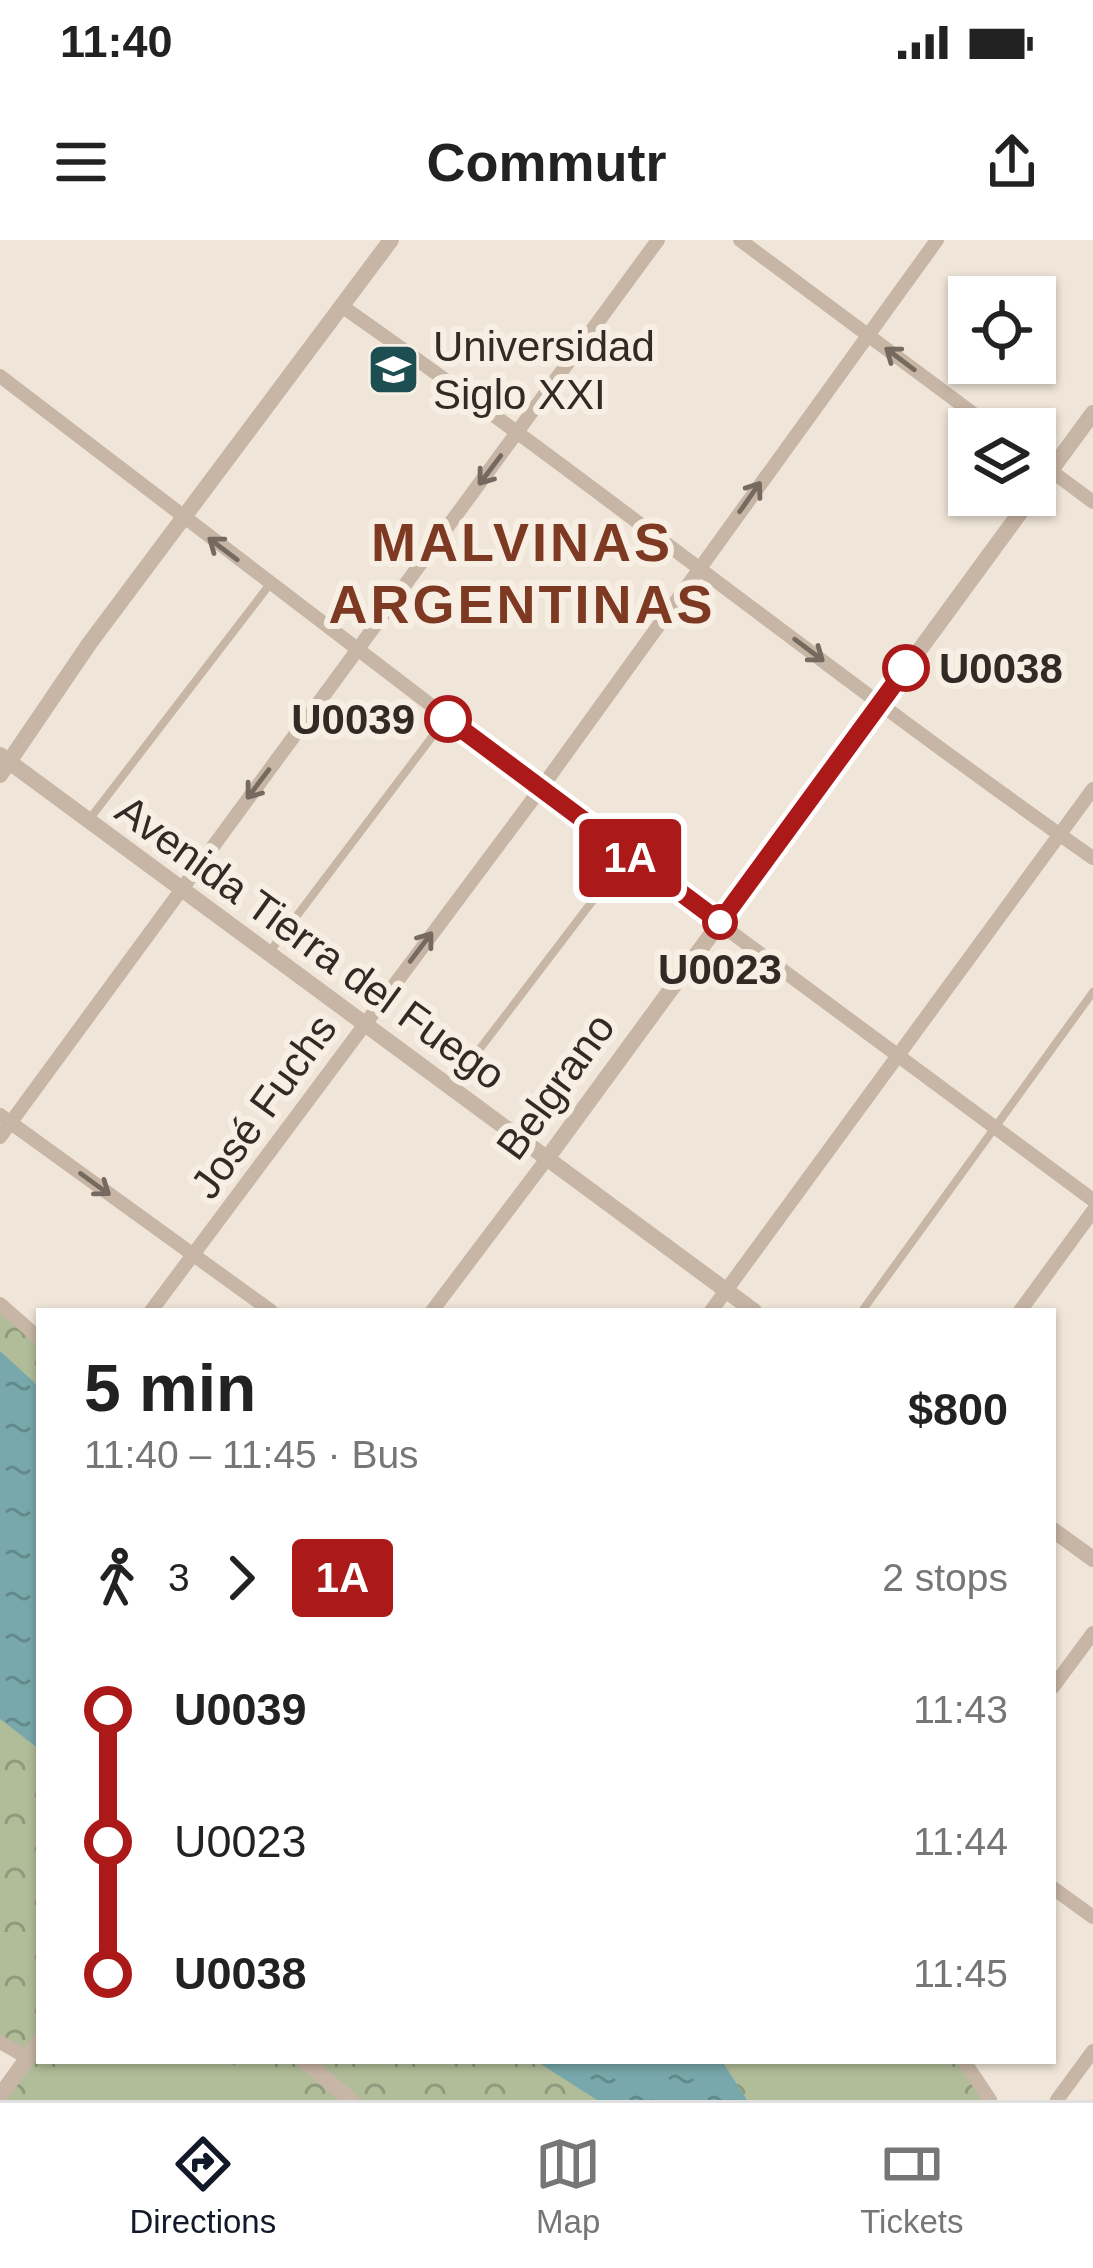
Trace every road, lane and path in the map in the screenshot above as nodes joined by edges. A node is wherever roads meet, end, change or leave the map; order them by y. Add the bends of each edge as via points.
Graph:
1 (391, 240) edge
2 (658, 240) edge
3 (740, 240) edge
4 (937, 240) edge
5 (343, 307) junction
6 (866, 334) junction
7 (0, 376) edge
8 (966, 408) edge
9 (1093, 413) edge
10 (519, 431) junction
11 (1056, 451) edge
12 (1056, 475) edge
13 (1093, 502) edge
14 (1018, 516) edge
15 (182, 519) junction
16 (700, 567) junction
17 (270, 584) junction
18 (356, 650) junction
19 (880, 704) junction
20 (447, 717) junction
21 (3, 764) edge
22 (542, 787) junction
23 (1093, 789) edge
24 (87, 821) junction
25 (1060, 834) junction
26 (627, 856) junction
27 (1093, 858) edge
28 (179, 890) junction
29 (720, 922) junction
30 (267, 955) junction
31 (1093, 992) edge
32 (363, 1024) junction
33 (901, 1055) junction
34 (449, 1089) junction
35 (5, 1119) edge
36 (993, 1126) junction
37 (0, 1137) edge
38 (546, 1160) junction
39 (1093, 1200) edge
40 (1093, 1211) edge
41 (195, 1255) junction
42 (727, 1291) junction
43 (0, 1304) edge
44 (153, 1308) edge
45 (267, 1308) edge
46 (434, 1308) edge
47 (714, 1308) edge
48 (750, 1308) edge
49 (864, 1308) edge
50 (1022, 1308) edge
51 (36, 1335) edge
52 (1056, 1532) edge
53 (1093, 1559) edge
54 (1093, 1633) edge
55 (1056, 1683) edge
56 (1056, 1890) edge
57 (1093, 1917) edge
58 (0, 2042) edge
59 (36, 2046) edge
60 (1093, 2051) edge
61 (28, 2058) junction
62 (309, 2064) edge
63 (966, 2064) edge
64 (0, 2096) edge
65 (351, 2100) edge
66 (991, 2100) edge
67 (1057, 2100) edge

1 - 5 street
2 - 10 street
3 - 6 street
4 - 6 street, José Fuchs
5 - 10 street
5 - 15 street
8 -> 6 street
16 -> 6 street, José Fuchs
7 - 15 street
9 - 11 street, Belgrano
10 - 16 street
10 -> 18 street
12 - 13 street
14 - 19 street, Belgrano
17 -> 15 street
15 - 21 street
16 -> 19 street
16 - 22 street, José Fuchs
17 - 18 street
17 - 24 lane
18 - 20 street
18 -> 28 street
19 - 25 street
19 - 29 street, Belgrano
20 - 22 street
20 - 30 lane
21 - 24 street, Avenida Tierra del Fuego
22 - 26 street
32 -> 22 street, José Fuchs
23 - 25 street
24 - 28 street, Avenida Tierra del Fuego
25 - 27 street
25 - 33 street
26 - 29 street
26 - 34 lane
28 - 30 street, Avenida Tierra del Fuego
28 - 35 street
29 - 33 street
29 - 38 street, Belgrano
30 - 32 street, Avenida Tierra del Fuego
31 - 36 lane
32 - 34 street, Avenida Tierra del Fuego
32 - 41 street, José Fuchs
33 - 36 street
33 - 42 street
34 - 38 street, Avenida Tierra del Fuego
35 - 37 street
35 -> 41 street
36 - 39 street
36 - 49 lane
38 - 42 street, Avenida Tierra del Fuego
38 - 46 street, Belgrano
40 - 50 street
41 - 44 street, José Fuchs
41 - 45 street
42 - 47 street
42 - 48 street, Avenida Tierra del Fuego
43 - 51 street
52 - 53 street
54 - 55 street
56 - 57 street
58 - 61 street
59 - 61 street
60 - 67 street
61 - 64 street
62 - 65 street
63 - 66 street

